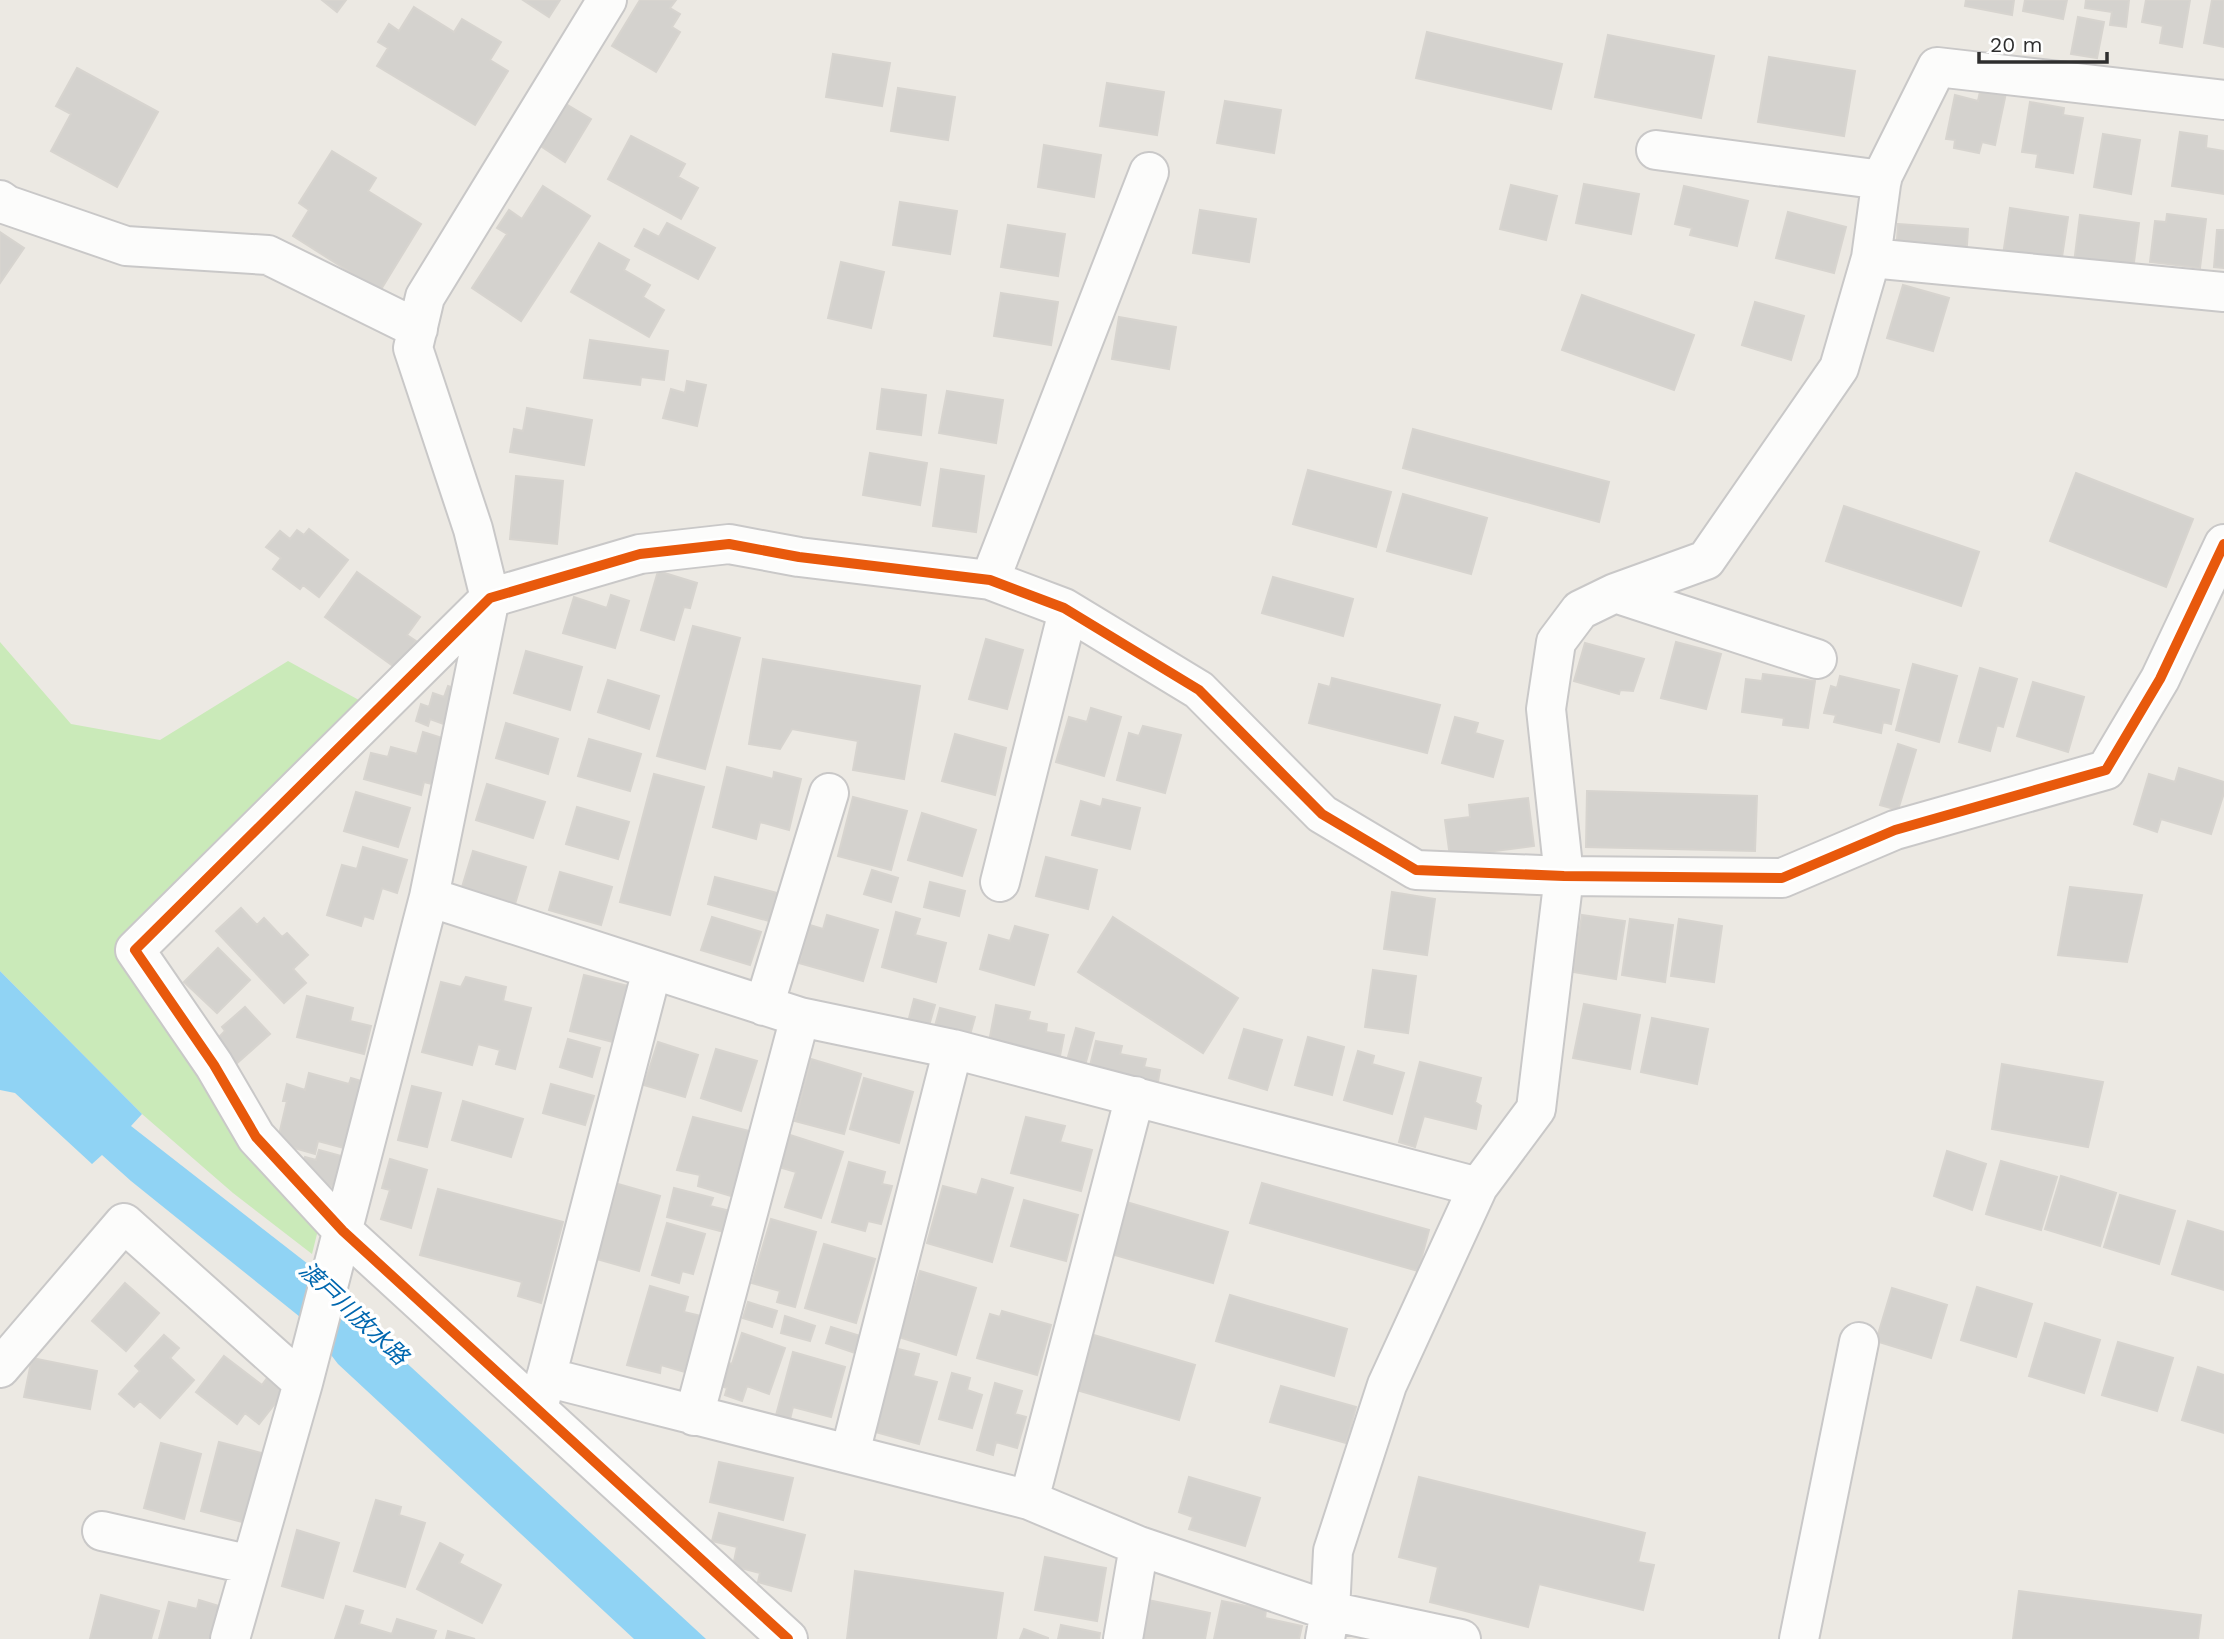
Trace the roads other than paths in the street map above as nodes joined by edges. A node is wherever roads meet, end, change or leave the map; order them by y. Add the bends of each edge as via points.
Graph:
1 (607, 0) edge
2 (2224, 100) edge
3 (1656, 150) dead end
4 (1149, 172) dead end
5 (1882, 180) junction
6 (0, 200) edge
7 (1871, 258) junction
8 (2224, 292) edge
9 (418, 329) junction
10 (2224, 544) edge
11 (990, 580) junction
12 (1615, 593) junction
13 (490, 598) junction
14 (1068, 611) junction
15 (1817, 659) dead end
16 (829, 793) dead end
17 (1564, 876) junction
18 (1000, 882) dead end
19 (429, 897) junction
20 (652, 970) junction
21 (764, 1006) junction
22 (800, 1017) junction
23 (953, 1049) junction
24 (1135, 1096) junction
25 (1478, 1187) junction
26 (343, 1231) junction
27 (1859, 1342) dead end
28 (0, 1368) edge
29 (303, 1383) junction
30 (542, 1393) junction
31 (694, 1416) junction
32 (850, 1454) junction
33 (1028, 1500) junction
34 (102, 1531) dead end
35 (1139, 1546) junction
36 (251, 1565) junction
37 (1328, 1625) edge
38 (230, 1639) edge
39 (788, 1639) edge
40 (1123, 1639) edge
41 (1461, 1639) edge
42 (1799, 1639) edge

1 - 9 street via 425,297
2 - 5 street via 1937,68
3 - 5 street
4 - 11 street
5 - 7 street
6 - 9 street via 126,246 268,256
7 - 8 street
7 - 12 street via 1839,368 1706,560
9 - 13 street via 413,348
10 - 17 street via 2160,680 2106,770 1895,830 1782,878
11 - 13 street via 729,544 640,554
11 - 14 street
12 - 15 street
12 - 17 street via 1580,610 1556,642 1546,709
13 - 19 street
13 - 26 street via 135,950 214,1065 256,1137
14 - 17 street via 1199,690 1322,814 1416,870
14 - 18 street
16 - 21 street
17 - 25 street via 1536,1109
19 - 20 street
19 - 26 street
20 - 21 street
20 - 30 street
21 - 22 street
22 - 23 street
22 - 31 street
23 - 24 street
23 - 32 street
24 - 25 street
24 - 33 street
25 - 37 street via 1387,1385 1333,1551
26 - 29 street
26 - 30 street
27 - 42 street
28 - 29 street via 124,1223
29 - 36 street
30 - 31 street
30 - 39 street
31 - 32 street
32 - 33 street
33 - 35 street
34 - 36 street
35 - 37 street
35 - 40 street
36 - 38 street
37 - 41 street

